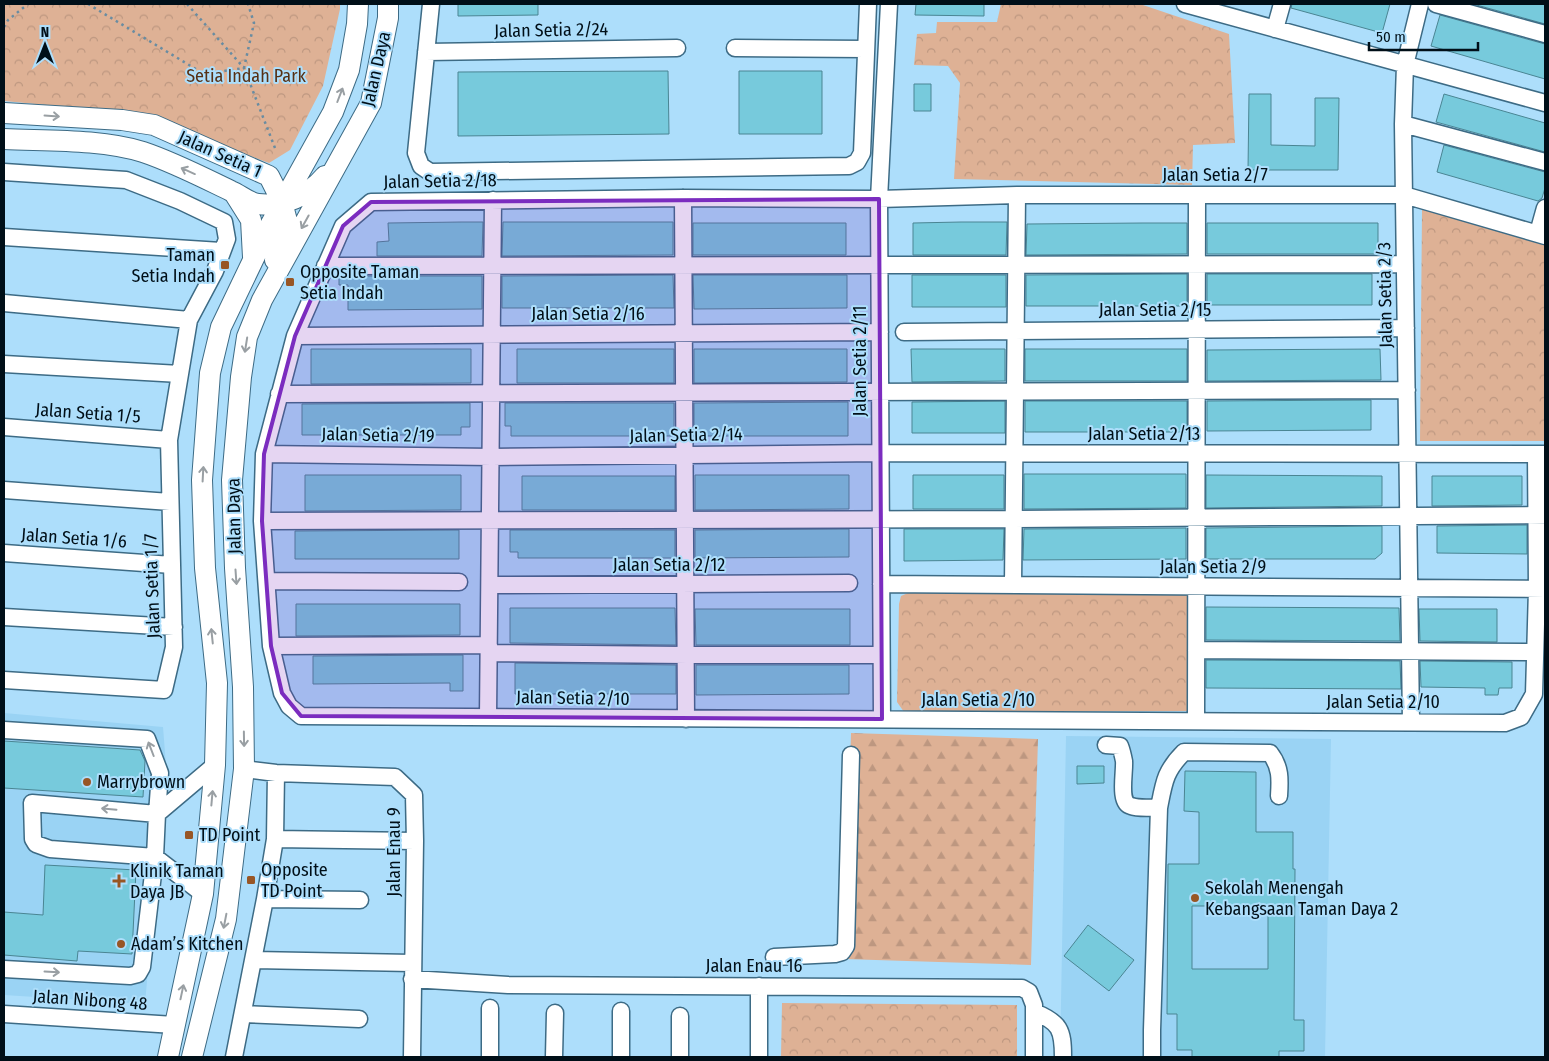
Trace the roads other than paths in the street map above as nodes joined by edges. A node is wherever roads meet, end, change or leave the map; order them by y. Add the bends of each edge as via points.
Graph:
1 (358, 4) edge
2 (388, 4) edge
3 (431, 4) edge
4 (868, 4) edge
5 (889, 4) edge
6 (1185, 4) edge
7 (1282, 4) edge
8 (1420, 4) edge
9 (1436, 4) edge
10 (1275, 29) junction
11 (1545, 34) edge
12 (676, 48) dead end
13 (735, 48) dead end
14 (866, 48) junction
15 (426, 52) junction
16 (1405, 65) junction
17 (1545, 103) edge
18 (4, 113) edge
19 (1403, 124) junction
20 (318, 138) junction
21 (4, 139) edge
22 (346, 149) junction
23 (1545, 162) edge
24 (245, 165) junction
25 (4, 172) edge
26 (232, 191) junction
27 (1017, 195) junction
28 (1197, 195) junction
29 (1404, 195) junction
30 (683, 198) junction
31 (879, 199) junction
32 (493, 200) junction
33 (282, 202) junction
34 (1545, 208) edge
35 (1542, 235) edge
36 (4, 237) edge
37 (221, 251) junction
38 (254, 261) junction
39 (1197, 264) junction
40 (1405, 264) junction
41 (880, 265) junction
42 (1016, 265) junction
43 (325, 266) junction
44 (492, 266) junction
45 (684, 266) junction
46 (262, 300) junction
47 (4, 303) edge
48 (189, 320) junction
49 (1406, 328) junction
50 (1197, 329) junction
51 (1015, 331) junction
52 (880, 332) junction
53 (904, 332) dead end
54 (491, 334) junction
55 (684, 334) junction
56 (295, 336) junction
57 (4, 364) edge
58 (180, 374) junction
59 (1407, 390) junction
60 (1196, 391) junction
61 (880, 392) junction
62 (1015, 392) junction
63 (279, 394) junction
64 (493, 394) junction
65 (684, 394) junction
66 (4, 427) edge
67 (169, 440) junction
68 (880, 453) junction
69 (1014, 453) junction
70 (264, 454) junction
71 (1196, 454) junction
72 (1408, 454) junction
73 (1541, 454) edge
74 (684, 455) junction
75 (492, 457) junction
76 (4, 490) edge
77 (170, 502) junction
78 (1541, 515) edge
79 (1409, 516) junction
80 (1196, 518) junction
81 (881, 519) junction
82 (1014, 519) junction
83 (491, 520) junction
84 (685, 520) junction
85 (262, 521) junction
86 (4, 553) edge
87 (172, 565) junction
88 (267, 581) junction
89 (459, 582) dead end
90 (849, 583) dead end
91 (881, 584) junction
92 (490, 585) junction
93 (685, 585) junction
94 (1013, 585) junction
95 (1196, 587) junction
96 (1410, 588) junction
97 (1541, 589) edge
98 (4, 617) edge
99 (174, 626) junction
100 (271, 646) junction
101 (490, 649) junction
102 (1196, 650) junction
103 (1410, 651) junction
104 (1535, 652) junction
105 (686, 655) junction
106 (881, 655) junction
107 (4, 680) edge
108 (301, 716) joint
109 (488, 717) junction
110 (686, 719) junction
111 (882, 719) junction
112 (1196, 721) junction
113 (1411, 722) junction
114 (4, 730) edge
115 (1106, 745) dead end
116 (851, 755) dead end
117 (215, 765) junction
118 (244, 769) junction
119 (276, 773) junction
120 (1279, 796) dead end
121 (1159, 808) junction
122 (157, 814) junction
123 (275, 839) junction
124 (416, 841) junction
125 (156, 857) junction
126 (203, 894) junction
127 (265, 899) junction
128 (360, 900) dead end
129 (774, 957) dead end
130 (254, 960) junction
131 (412, 962) junction
132 (4, 969) edge
133 (412, 979) junction
134 (760, 986) junction
135 (490, 1008) dead end
136 (621, 1011) dead end
137 (1034, 1012) junction
138 (555, 1013) dead end
139 (4, 1014) edge
140 (243, 1014) junction
141 (680, 1016) dead end
142 (359, 1019) dead end
143 (174, 1025) junction
144 (168, 1057) edge
145 (192, 1057) edge
146 (234, 1057) edge
147 (412, 1057) edge
148 (490, 1057) edge
149 (554, 1057) edge
150 (621, 1057) edge
151 (680, 1057) edge
152 (760, 1057) edge
153 (1034, 1057) edge
154 (1062, 1057) edge
155 (1152, 1057) edge

20 -> 1 main road, Jalan Daya via 333,112 349,70
2 - 22 main road, Jalan Daya via 372,103
3 - 15 street
4 - 14 street
5 - 31 street, Jalan Setia 2/11
6 - 10 street
7 - 10 street
8 - 16 street, Jalan Setia 2/3
9 - 11 street
10 - 16 street
12 - 15 street, Jalan Setia 2/24
13 - 14 street
14 - 15 street via 862,153 857,162 849,166 430,172 421,166 416,153
16 - 17 street
16 - 19 street, Jalan Setia 2/3
18 -> 24 main road, Jalan Setia 1 via 154,125
19 - 23 street
19 - 29 street, Jalan Setia 2/3
20 - 24 main road via 295,164 283,171 268,173
20 - 33 main road, Jalan Daya
26 -> 21 main road, Jalan Setia 1 via 144,153 116,145
22 - 33 main road via 316,187 300,197
22 -> 46 main road, Jalan Daya
24 - 33 main road, Jalan Setia 1 via 269,176
25 - 37 street, Jalan Setia 1/7 via 126,180 224,222 227,238
26 - 33 main road, Jalan Setia 1 via 256,204
26 - 38 main road via 251,220
27 - 28 street, Jalan Setia 2/7
27 - 31 street, Jalan Setia 2/7
27 - 42 street
28 - 29 street, Jalan Setia 2/7
28 - 39 street
29 - 35 street, Jalan Setia 2/7
29 - 40 street, Jalan Setia 2/3
30 - 31 street, Jalan Setia 2/18
30 - 32 street, Jalan Setia 2/18
30 - 45 street
31 - 41 street, Jalan Setia 2/11
32 - 43 street, Jalan Setia 2/18 via 371,202 343,226
32 - 44 street
33 - 38 main road, Jalan Daya
33 - 46 main road via 287,221
34 - 35 street
36 - 37 street
37 - 48 street, Jalan Setia 1/7
117 -> 38 main road, Jalan Daya via 216,683 205,568 202,480 209,383 221,327
39 - 40 street
39 - 42 street
39 - 50 street
40 - 49 street, Jalan Setia 2/3
41 - 42 street
41 - 45 street
41 - 52 street, Jalan Setia 2/11
42 - 51 street
43 - 44 street
43 - 56 street, Jalan Setia 2/18
44 - 45 street
44 - 54 street
45 - 55 street
46 -> 118 main road, Jalan Daya via 247,337 232,480
47 - 48 street
48 - 58 street, Jalan Setia 1/7
49 - 50 street, Jalan Setia 2/15
49 - 59 street, Jalan Setia 2/3
50 - 51 street, Jalan Setia 2/15
50 - 60 street
51 - 53 street, Jalan Setia 2/15
51 - 62 street
52 - 55 street, Jalan Setia 2/16
52 - 61 street, Jalan Setia 2/11
54 - 55 street, Jalan Setia 2/16
54 - 56 street, Jalan Setia 2/16
54 - 64 street
55 - 65 street
56 - 63 street, Jalan Setia 2/18
57 - 58 street
58 - 67 street, Jalan Setia 1/7
59 - 60 street
59 - 72 street, Jalan Setia 2/3
60 - 62 street
60 - 71 street
61 - 62 street
61 - 65 street
61 - 68 street, Jalan Setia 2/11
62 - 69 street
63 - 64 street
63 - 70 street, Jalan Setia 2/18
64 - 65 street
64 - 75 street
65 - 74 street
66 - 67 street, Jalan Setia 1/5
67 - 77 street, Jalan Setia 1/7
68 - 69 street, Jalan Setia 2/13
68 - 74 street, Jalan Setia 2/14
68 - 81 street, Jalan Setia 2/11
69 - 71 street, Jalan Setia 2/13
69 - 82 street
70 - 75 street, Jalan Setia 2/19
70 - 85 street, Jalan Setia 2/18
71 - 72 street, Jalan Setia 2/13
71 - 80 street
72 - 73 street, Jalan Setia 2/13
72 - 79 street, Jalan Setia 2/3
73 - 78 street, Jalan Setia 2/10
74 - 75 street, Jalan Setia 2/14
74 - 84 street
75 - 83 street
76 - 77 street
77 - 87 street, Jalan Setia 1/7
78 - 79 street
78 - 97 street, Jalan Setia 2/10
79 - 80 street
79 - 96 street, Jalan Setia 2/3
80 - 82 street
80 - 95 street
81 - 82 street
81 - 84 street
81 - 91 street, Jalan Setia 2/11
82 - 94 street
83 - 84 street
83 - 85 street
83 - 92 street
84 - 93 street
85 - 88 street, Jalan Setia 2/18
86 - 87 street, Jalan Setia 1/6
87 - 99 street, Jalan Setia 1/7
88 - 89 street
88 - 100 street, Jalan Setia 2/18
90 - 93 street, Jalan Setia 2/12
91 - 94 street, Jalan Setia 2/9
91 - 106 street, Jalan Setia 2/11
92 - 93 street, Jalan Setia 2/12
92 - 101 street
93 - 105 street
94 - 95 street, Jalan Setia 2/9
95 - 96 street, Jalan Setia 2/9
95 - 102 street
96 - 97 street, Jalan Setia 2/9
96 - 103 street, Jalan Setia 2/3
97 - 104 street, Jalan Setia 2/10
98 - 99 street
99 - 107 street, Jalan Setia 1/7 via 174,647 164,690
100 - 101 street
100 - 108 street, Jalan Setia 2/18 via 282,693
101 - 105 street
101 - 109 street
102 - 103 street
102 - 112 street
103 - 104 street
103 - 113 street, Jalan Setia 2/3
104 - 113 street, Jalan Setia 2/10 via 1534,694 1521,717 1505,723
105 - 106 street
105 - 110 street
106 - 111 street, Jalan Setia 2/11
108 - 109 street, Jalan Setia 2/10
109 - 110 street, Jalan Setia 2/10
110 - 111 street, Jalan Setia 2/10
111 - 112 street, Jalan Setia 2/10
112 - 113 street, Jalan Setia 2/10
122 -> 114 street via 160,772 147,739
115 - 121 street via 1120,746 1122,751 1125,802 1129,806
116 - 129 street via 846,946 835,954
117 - 122 street
126 -> 117 main road, Jalan Daya
118 - 119 street, Jalan Enau 9
118 -> 145 main road, Jalan Daya via 226,918
119 - 123 street
119 - 124 street, Jalan Enau 9 via 395,777 414,795
120 - 121 street via 1278,767 1270,753 1184,752 1167,773
121 - 155 street
122 - 125 street
122 -> 125 street via 32,803 31,823 33,840 50,849
123 - 124 street
123 - 127 street
124 - 131 street, Jalan Enau 9
125 - 126 street
132 -> 125 street via 138,974 142,967
143 -> 126 main road, Jalan Daya
127 - 128 street
127 - 130 street
130 - 131 street
130 - 140 street
131 - 133 street, Jalan Enau 9
133 - 134 street, Jalan Enau 16 via 508,984
133 - 147 street, Jalan Enau 9
134 - 137 street, Jalan Enau 16 via 1022,988 1029,992
134 - 152 street
135 - 148 street
136 - 150 street
137 - 153 street, Jalan Enau 16
137 - 154 street via 1050,1018 1059,1029 1063,1040
138 - 149 street
139 - 143 street, Jalan Nibong 48
140 - 142 street
140 - 146 street
141 - 151 street
143 - 144 main road, Jalan Daya

